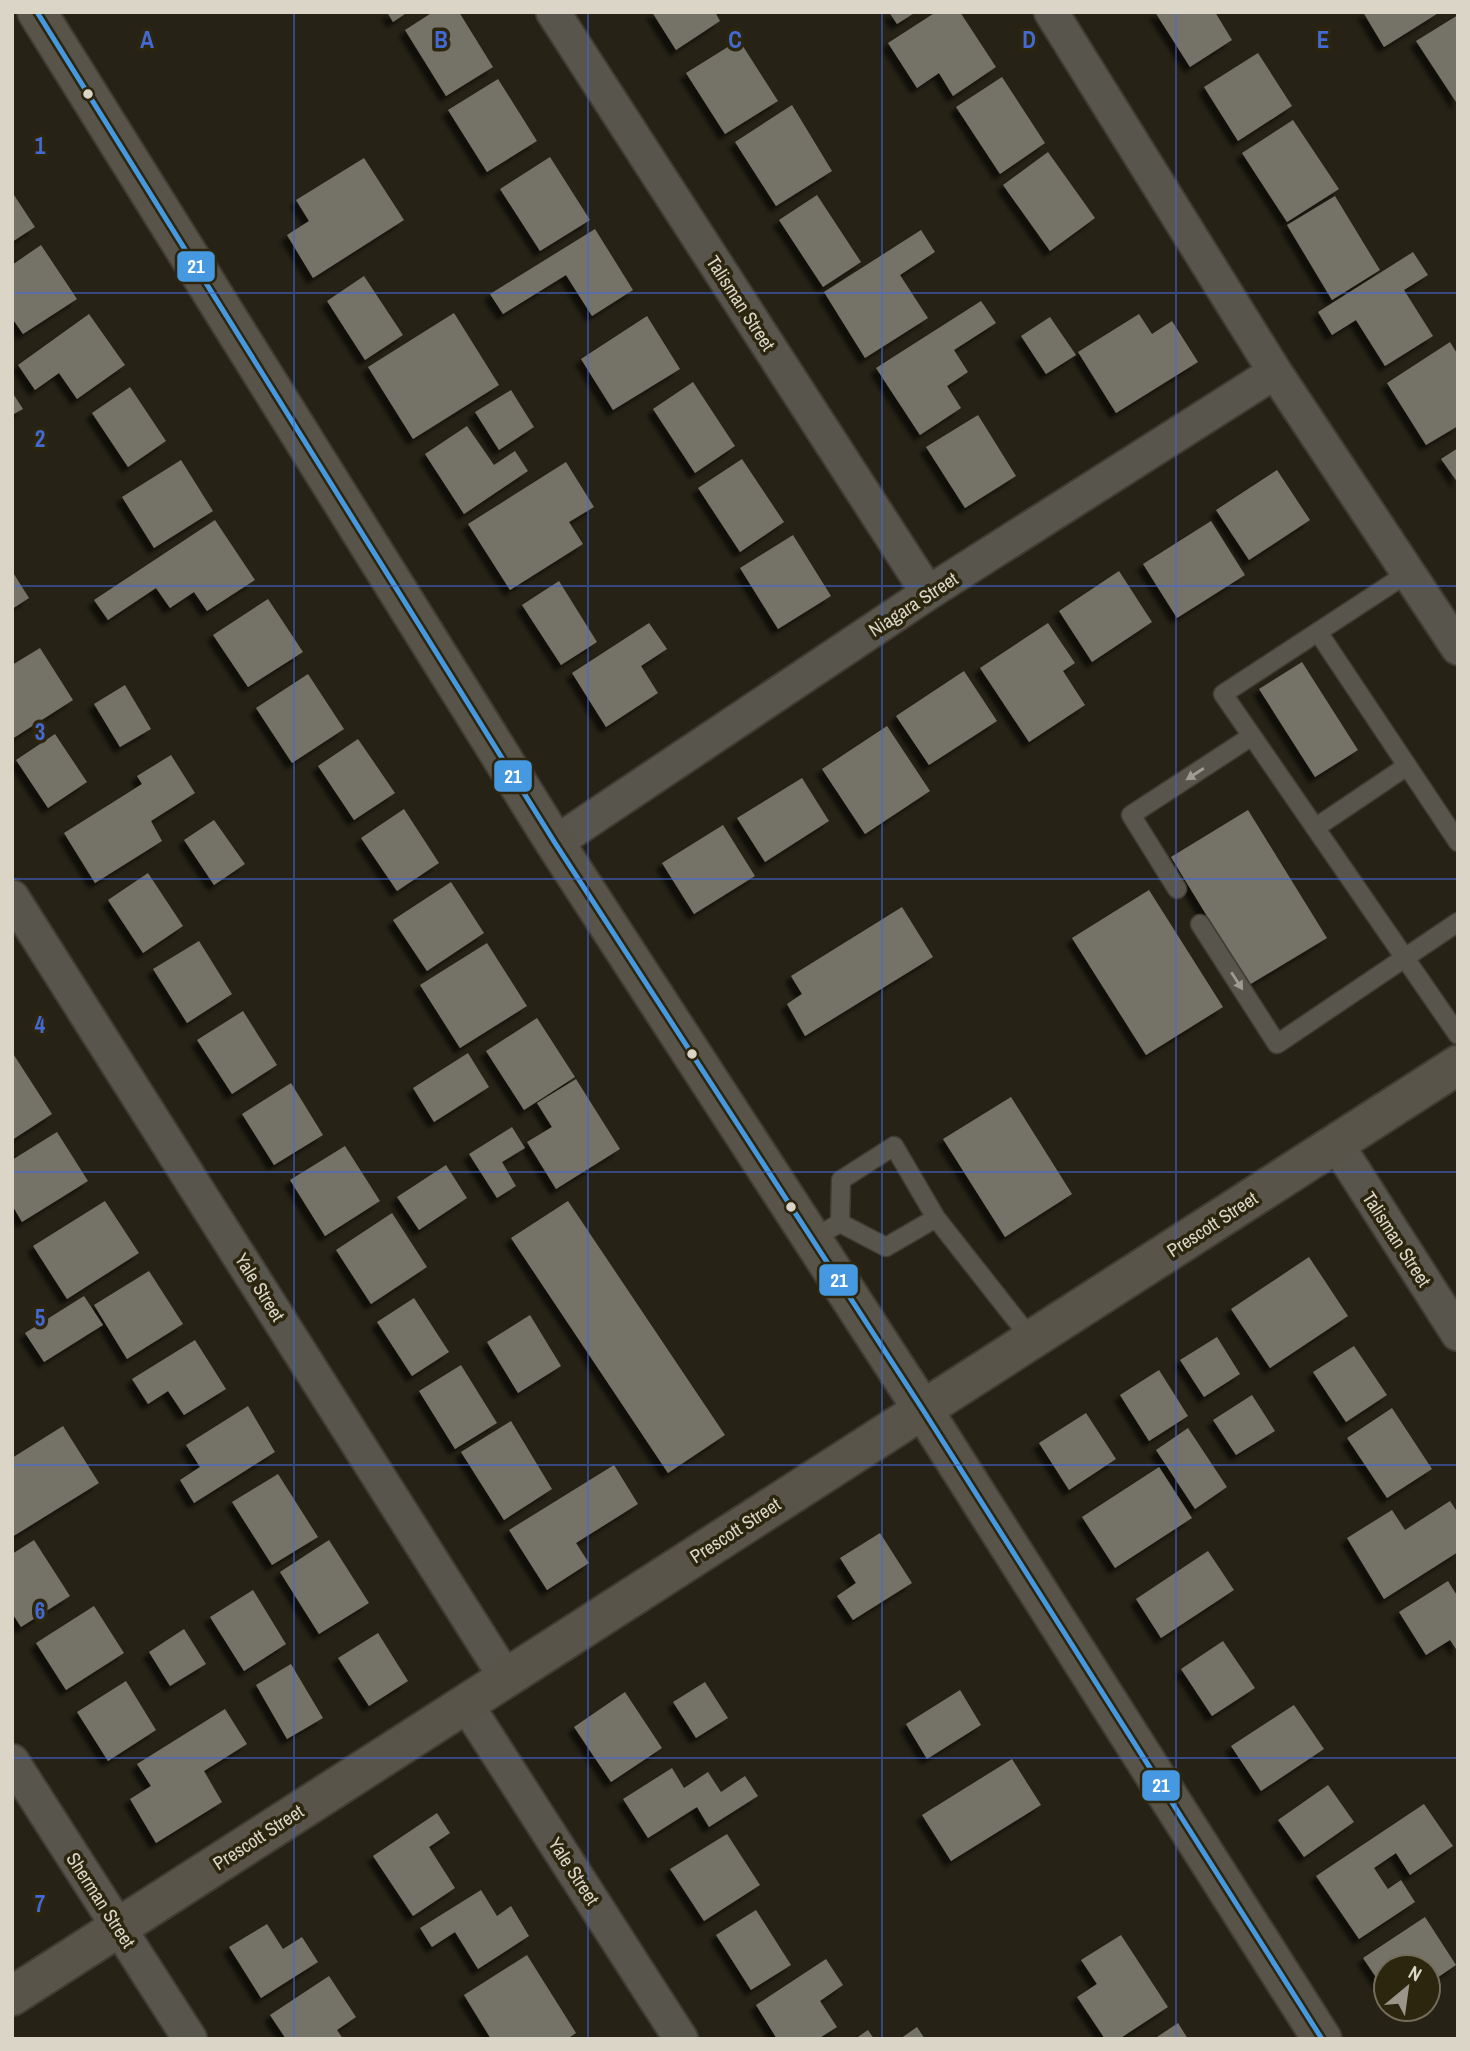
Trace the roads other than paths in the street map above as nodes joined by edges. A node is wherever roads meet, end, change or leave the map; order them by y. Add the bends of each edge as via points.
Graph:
1 (37, 12) edge
2 (553, 12) edge
3 (1051, 12) edge
4 (1275, 372) junction
5 (1408, 573) junction
6 (928, 593) junction
7 (1318, 632) junction
8 (1458, 648) edge
9 (1252, 736) junction
10 (1407, 766) junction
11 (1315, 828) junction
12 (1456, 837) edge
13 (555, 843) junction
14 (1177, 888) dead end
15 (12, 897) edge
16 (1458, 922) edge
17 (1200, 924) dead end
18 (1405, 957) junction
19 (1458, 1035) edge
20 (1458, 1065) edge
21 (1336, 1143) junction
22 (936, 1218) junction
23 (826, 1231) junction
24 (1458, 1334) edge
25 (1032, 1340) junction
26 (923, 1409) junction
27 (506, 1678) junction
28 (466, 1704) junction
29 (12, 1761) edge
30 (119, 1927) junction
31 (12, 1996) edge
32 (190, 2039) edge
33 (681, 2039) edge
34 (1322, 2039) edge

1 - 13 main road
2 - 6 street, Talisman Street
3 - 4 street
4 - 5 street
4 - 6 street, Niagara Street
5 - 7 lane
5 - 8 street
6 - 13 street, Niagara Street
7 - 9 lane via 1223,694
7 - 10 lane
9 - 11 lane
9 -> 14 lane via 1131,816
10 - 11 lane
10 - 12 lane
11 - 18 lane
13 - 23 main road
15 - 27 street, Yale Street
16 - 18 lane
17 -> 18 lane via 1277,1044
18 - 19 lane
20 - 21 main road, Prescott Street
21 - 24 street, Talisman Street
21 - 25 main road, Prescott Street
22 - 23 lane via 886,1247
22 - 23 lane via 894,1146 841,1180
22 - 25 lane
23 - 26 main road
25 - 26 main road, Prescott Street
26 - 27 main road, Prescott Street
26 - 34 main road
27 - 28 main road, Prescott Street
28 - 30 main road, Prescott Street
28 - 33 street, Yale Street
29 - 30 street, Sherman Street
30 - 31 main road, Prescott Street
30 - 32 street, Sherman Street

